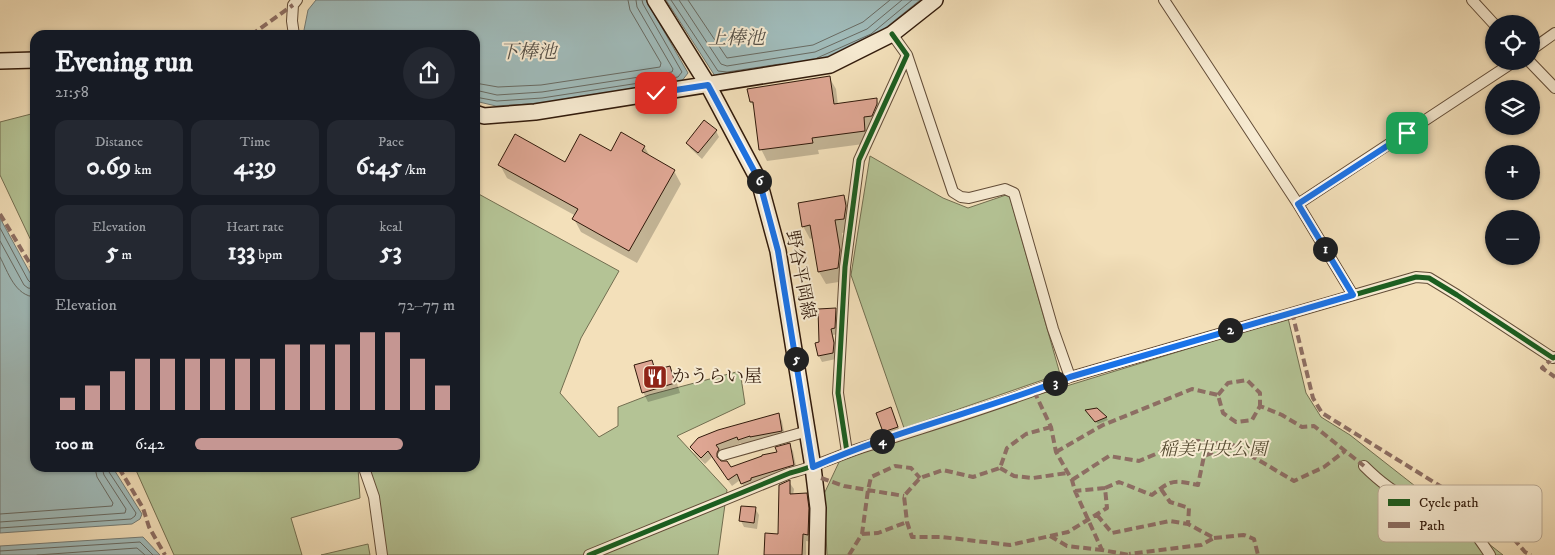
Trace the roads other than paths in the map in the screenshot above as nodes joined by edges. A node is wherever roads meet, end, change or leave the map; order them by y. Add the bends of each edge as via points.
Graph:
1 (297, 0) edge
2 (655, 0) edge
3 (935, 0) edge
4 (1164, 0) edge
5 (1472, 0) edge
6 (1486, 15) edge
7 (293, 30) edge
8 (1555, 33) edge
9 (892, 34) junction
10 (1540, 44) edge
11 (907, 55) junction
12 (30, 60) edge
13 (0, 61) edge
14 (1502, 70) edge
15 (1538, 70) edge
16 (708, 85) junction
17 (1555, 88) edge
18 (480, 115) edge
19 (1298, 204) junction
20 (1353, 295) junction
21 (1555, 357) edge
22 (1070, 377) junction
23 (808, 431) junction
24 (847, 452) junction
25 (723, 455) dead end
26 (1364, 466) dead end
27 (813, 467) junction
28 (365, 472) edge
29 (1384, 485) edge
30 (1481, 542) edge
31 (382, 555) edge
32 (589, 555) edge
33 (817, 555) edge
34 (1490, 555) edge

1 - 7 street via 293,5
2 - 16 main road, 野谷平岡線
3 - 9 main road
4 - 19 street
5 - 6 street
8 - 10 street
9 - 11 street
9 - 16 main road via 830,65
11 - 22 street via 953,192 969,198 1005,189 1014,193
11 - 24 street via 859,160 845,267 838,393
12 - 13 main road
14 - 19 street
15 - 17 street
16 - 18 main road via 535,112
16 - 23 main road, 野谷平岡線 via 759,180 778,251
19 - 20 street
20 - 21 street via 1416,277 1429,278
20 - 22 street
22 - 24 street
23 - 25 street
23 - 27 main road, 野谷平岡線
24 - 27 street
26 - 29 street
27 - 32 street
27 - 33 main road, 野谷平岡線 via 818,508
28 - 31 street via 374,497
30 - 34 street

